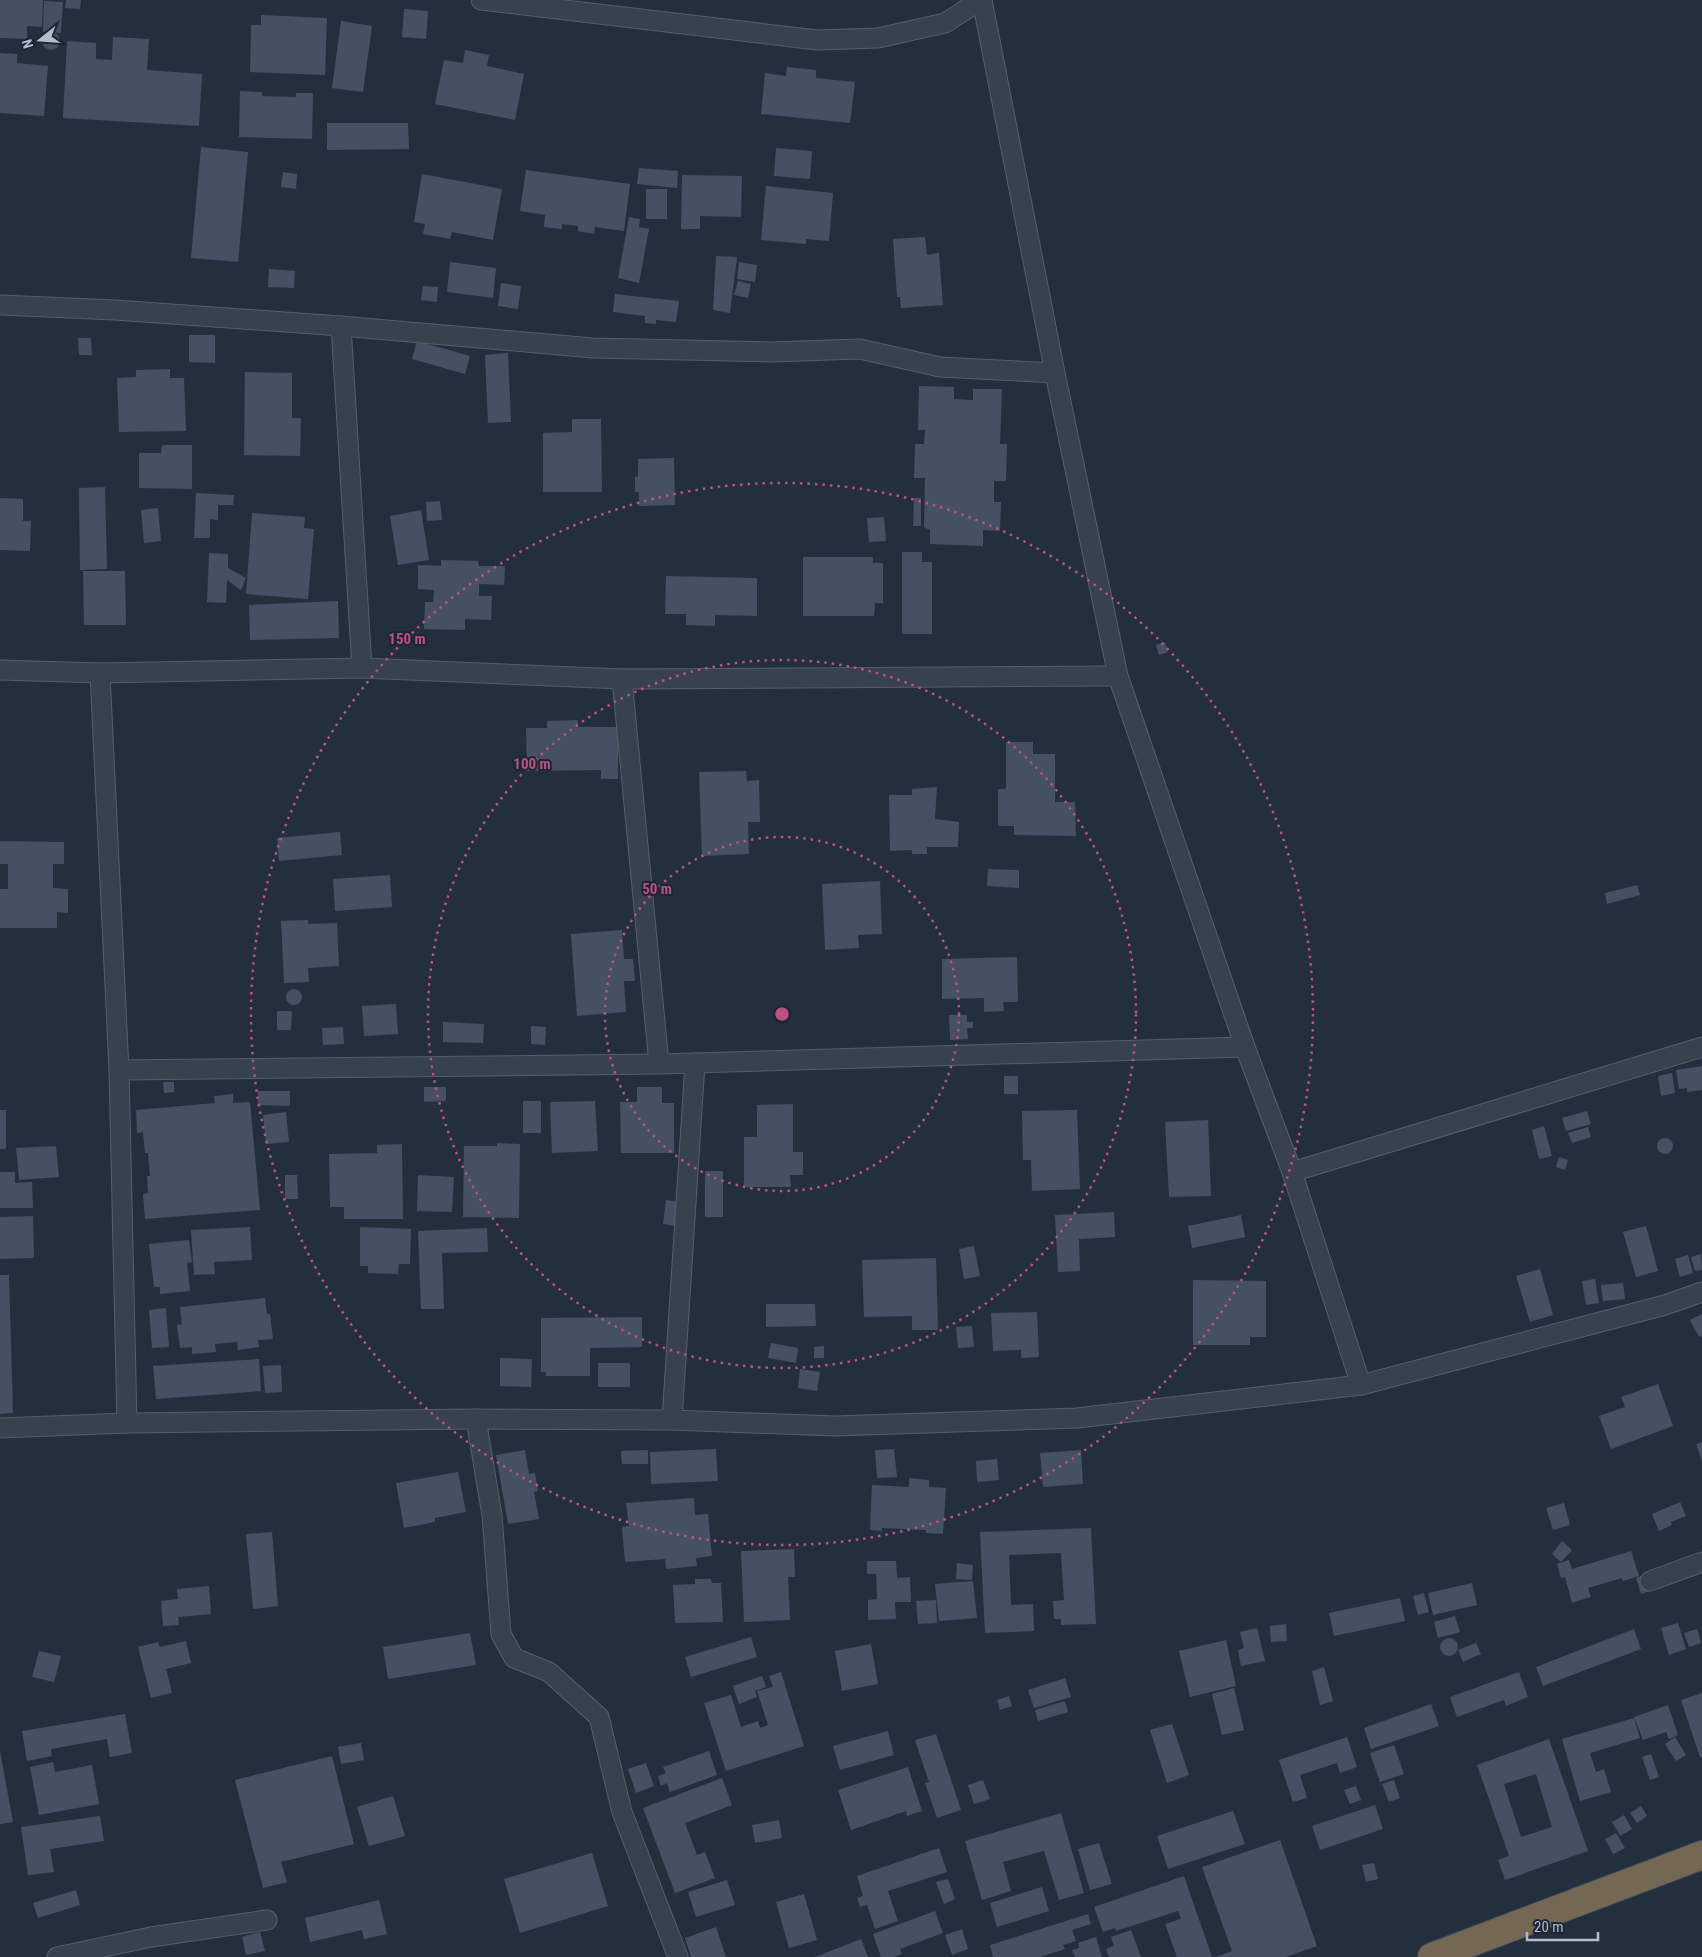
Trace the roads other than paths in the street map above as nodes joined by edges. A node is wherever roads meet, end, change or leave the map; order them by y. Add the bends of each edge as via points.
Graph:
1 (480, 0) edge
2 (982, 0) edge
3 (0, 305) edge
4 (341, 326) junction
5 (1054, 373) junction
6 (362, 668) junction
7 (0, 670) edge
8 (100, 673) junction
9 (1118, 676) junction
10 (622, 679) junction
11 (1245, 1047) junction
12 (1702, 1047) edge
13 (695, 1063) junction
14 (659, 1064) junction
15 (119, 1070) junction
16 (1292, 1172) junction
17 (1702, 1292) edge
18 (1362, 1385) junction
19 (476, 1419) junction
20 (672, 1420) junction
21 (127, 1423) junction
22 (0, 1428) edge
23 (1702, 1562) edge
24 (1650, 1580) dead end
25 (1702, 1855) edge
26 (268, 1920) dead end
27 (57, 1957) edge
28 (678, 1957) edge
29 (1432, 1957) edge

1 - 2 street via 817,40 878,38 944,23
2 - 5 street
3 - 4 street
4 - 5 street via 593,348 771,352 860,350 940,367
4 - 6 street
5 - 9 street
6 - 8 street
6 - 10 street
7 - 8 street
8 - 15 street
9 - 10 street
9 - 11 street
10 - 14 street
11 - 13 street
11 - 16 street
12 - 16 street
13 - 14 street
13 - 20 street
14 - 15 street
15 - 21 street
16 - 18 street
17 - 18 street via 1665,1305
18 - 20 street via 1078,1418 835,1426
19 - 20 street
19 - 21 street
19 - 28 street via 492,1515 501,1634 514,1658 549,1672 599,1717 622,1812
21 - 22 street
23 - 24 street
25 - 29 highway
26 - 27 street via 151,1937

